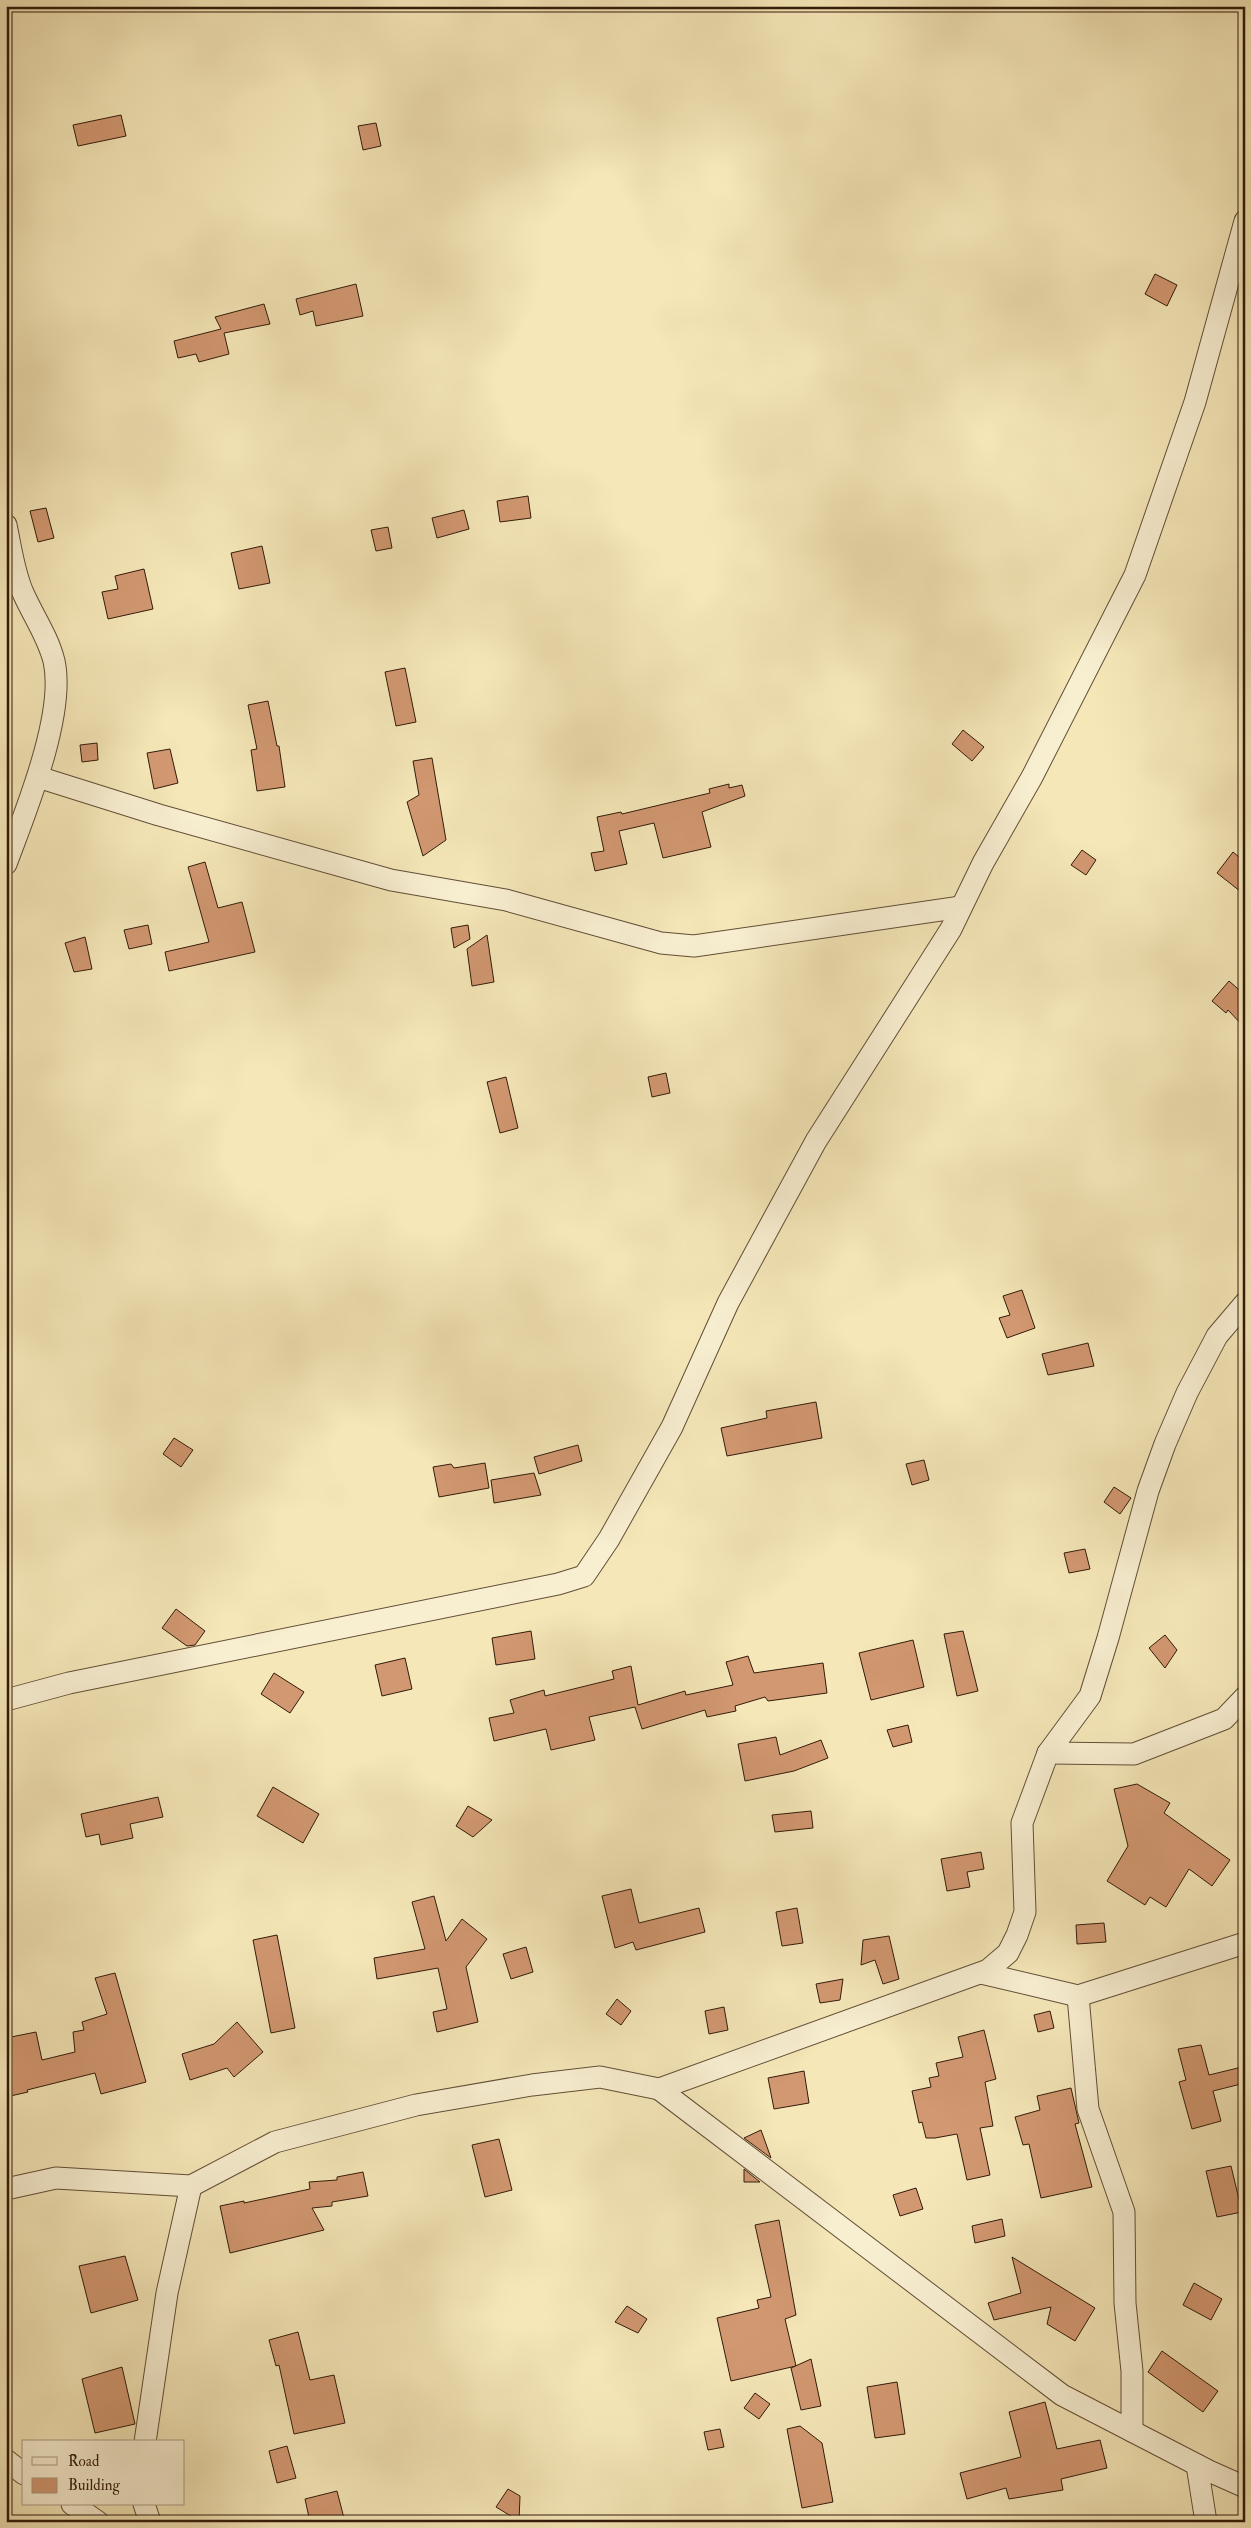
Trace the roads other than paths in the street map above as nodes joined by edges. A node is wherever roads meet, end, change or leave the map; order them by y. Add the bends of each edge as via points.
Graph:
1 (1245, 221) edge
2 (6, 525) edge
3 (38, 778) junction
4 (6, 864) edge
5 (961, 907) junction
6 (1245, 1303) edge
7 (1245, 1697) edge
8 (6, 1700) edge
9 (1048, 1753) junction
10 (1245, 1943) edge
11 (981, 1973) junction
12 (1078, 1996) junction
13 (659, 2089) junction
14 (191, 2186) junction
15 (6, 2189) edge
16 (1132, 2431) junction
17 (145, 2440) edge
18 (6, 2460) edge
19 (1197, 2465) junction
20 (22, 2472) edge
21 (1245, 2487) edge
22 (75, 2506) edge
23 (145, 2506) edge
24 (98, 2522) edge
25 (150, 2522) edge
26 (1206, 2522) edge

1 - 5 street via 1195,402 1135,575 1032,777
2 - 3 street via 24,595 40,623 54,662 55,704
3 - 4 street
3 - 5 street via 391,880 506,900 661,943 694,946
5 - 8 street via 951,929 816,1141 728,1303 672,1427 610,1539 584,1576 558,1584 69,1683
6 - 9 street via 1217,1336 1187,1393 1148,1490 1090,1696
7 - 9 street via 1224,1719 1134,1754
9 - 11 street via 1022,1823 1025,1912 1008,1953
10 - 12 street
11 - 12 street
11 - 13 street
12 - 16 street via 1088,2109 1124,2212
13 - 14 street via 600,2077 416,2105 275,2142
13 - 16 street via 1062,2394
14 - 15 street via 56,2178
14 - 17 street via 167,2293
16 - 19 street
18 - 20 street
19 - 21 street
19 - 26 street
22 - 24 street
23 - 25 street

